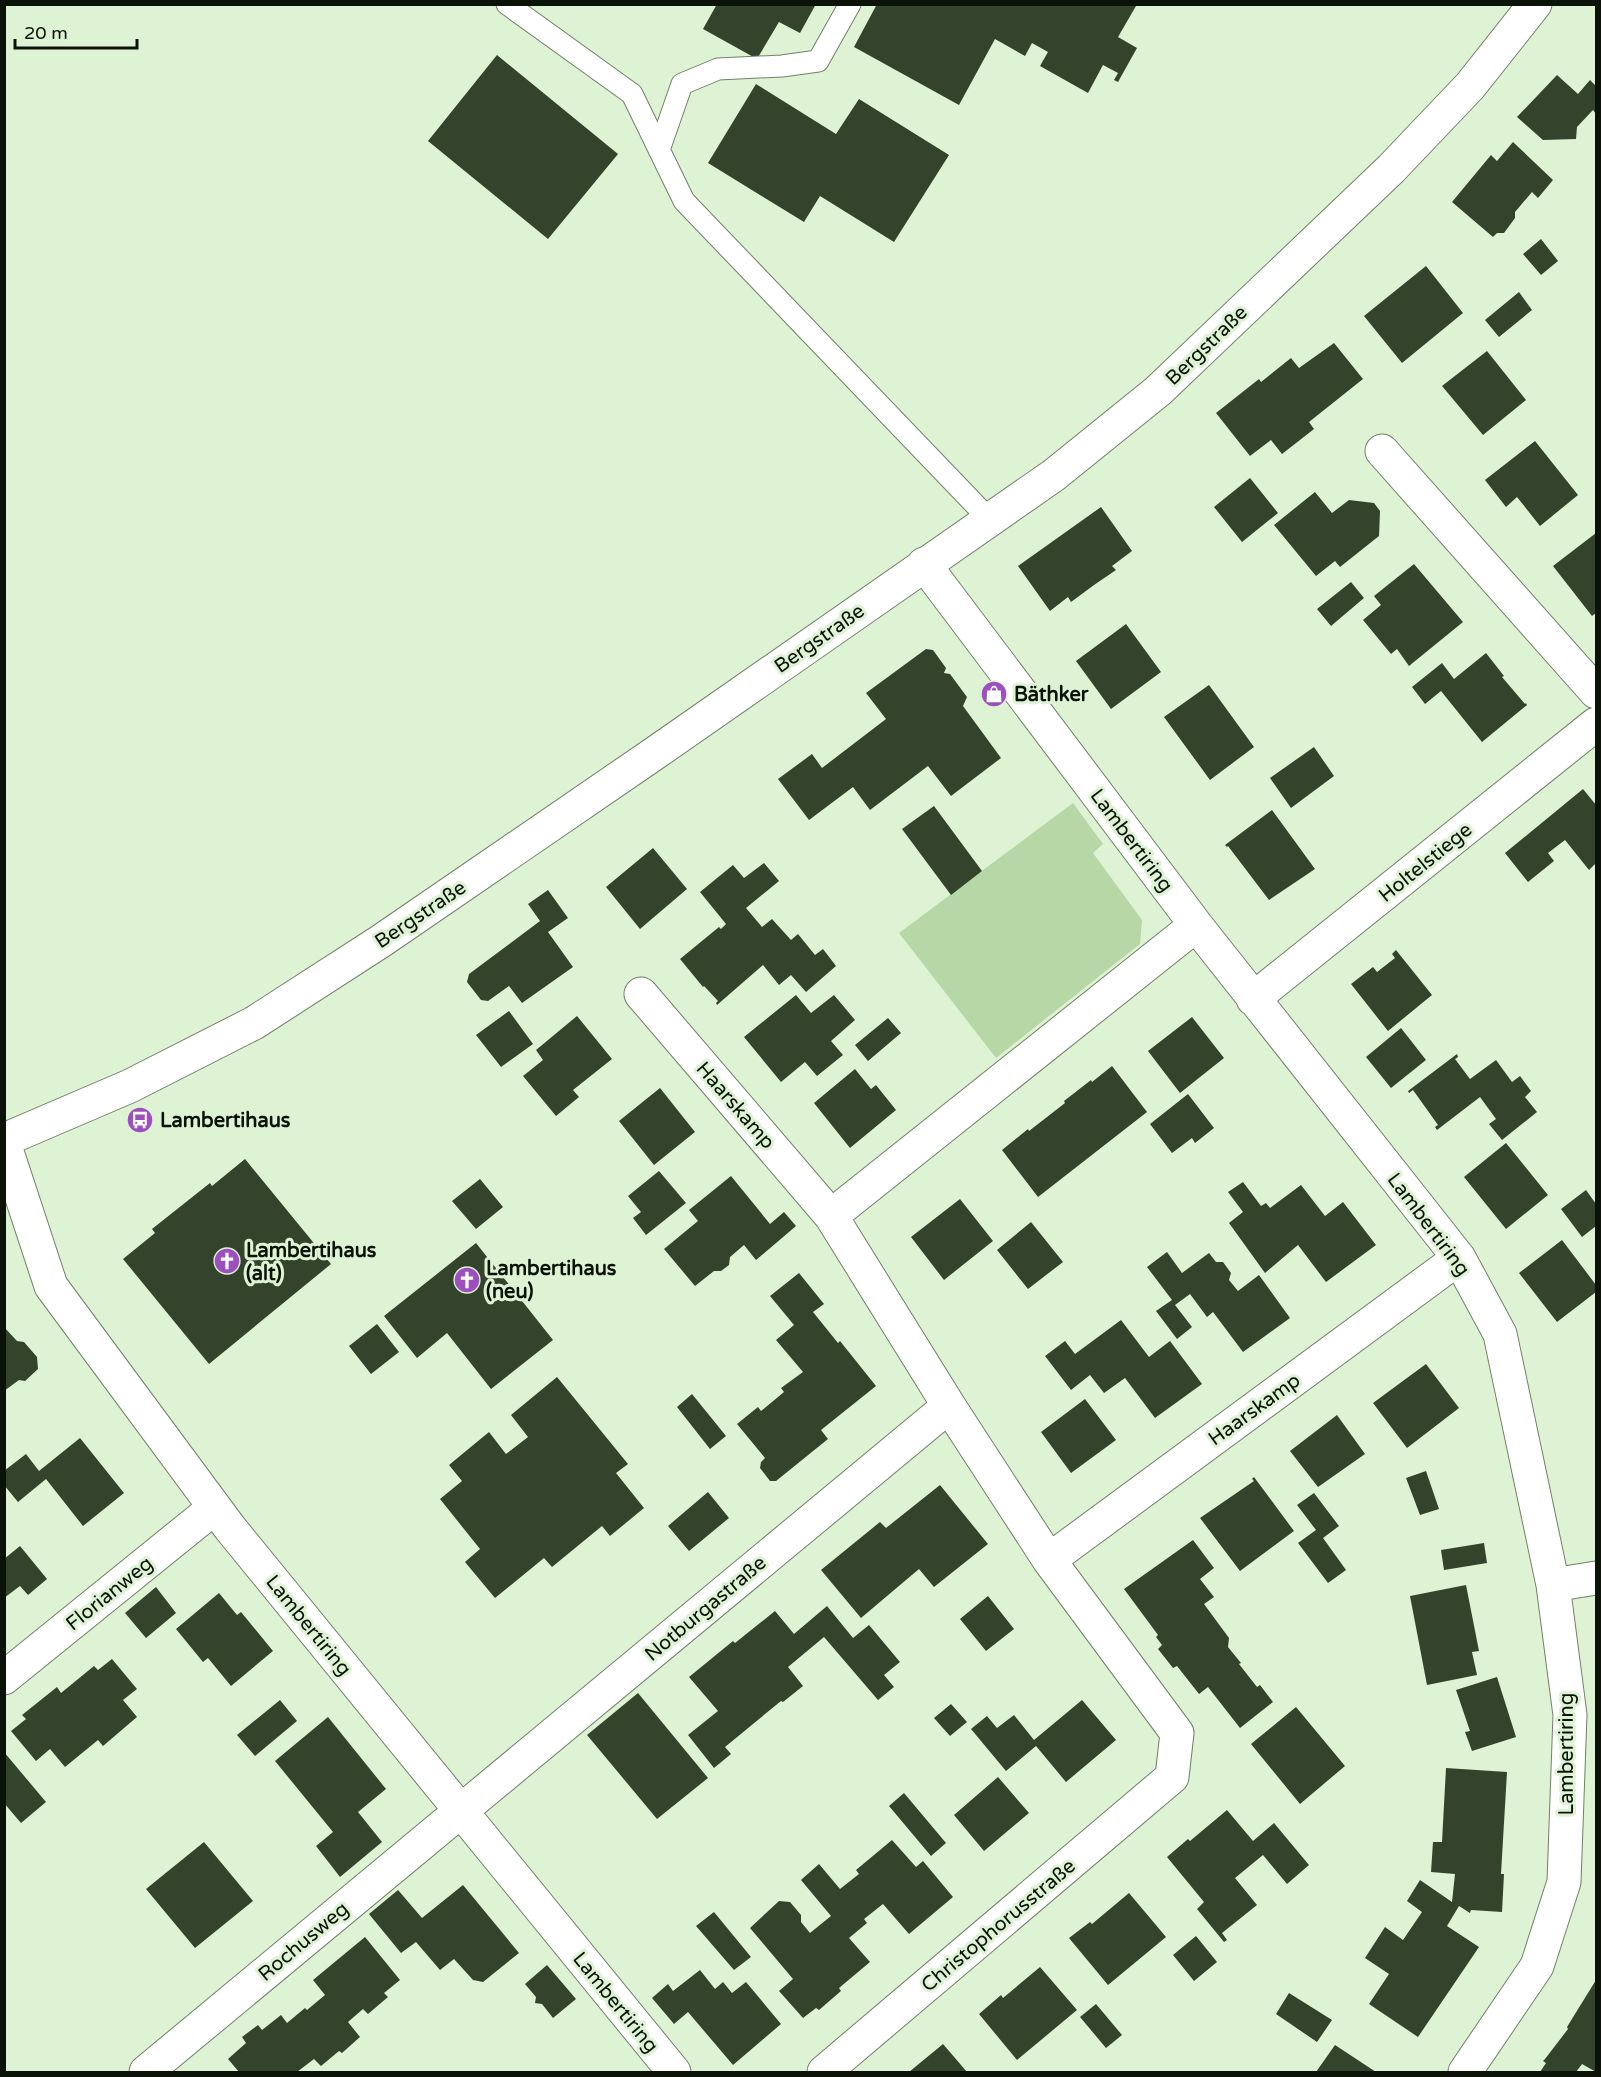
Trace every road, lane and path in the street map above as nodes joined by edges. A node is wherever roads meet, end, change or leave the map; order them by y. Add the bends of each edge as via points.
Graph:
1 (507, 4) edge
2 (850, 4) edge
3 (1535, 4) edge
4 (659, 150) junction
5 (1382, 451) dead end
6 (989, 519) junction
7 (924, 564) junction
8 (1596, 692) edge
9 (1596, 724) edge
10 (1196, 925) junction
11 (640, 994) dead end
12 (1253, 999) junction
13 (4, 1142) edge
14 (831, 1216) junction
15 (1459, 1258) junction
16 (949, 1406) junction
17 (214, 1508) junction
18 (1049, 1560) junction
19 (1596, 1578) edge
20 (1553, 1585) junction
21 (4, 1678) edge
22 (1172, 1777) joint
23 (460, 1810) junction
24 (146, 2073) edge
25 (674, 2073) edge
26 (824, 2073) edge
27 (1465, 2073) edge

1 - 4 lane via 632,94
2 - 4 lane via 818,61 718,69 682,84
3 - 6 street, Bergstraße via 1470,86 1391,169 1167,383 1054,475
4 - 6 lane via 684,201
5 - 8 street
6 - 7 street, Bergstraße
7 - 10 street, Lambertiring
7 - 13 street, Bergstraße via 381,941 254,1023 130,1086
9 - 12 street, Holtelstiege
10 - 12 street, Lambertiring
10 - 14 street
11 - 14 street, Haarskamp
12 - 15 street, Lambertiring
13 - 17 street, Lambertiring via 51,1286
14 - 16 street, Haarskamp
15 - 18 street, Haarskamp
15 - 20 street, Lambertiring via 1500,1334
16 - 18 street, Haarskamp
16 - 23 street, Notburgastraße
17 - 21 street, Florianweg
17 - 23 street, Lambertiring
18 - 22 street, Haarskamp via 1176,1733
19 - 20 street
20 - 27 street, Lambertiring via 1570,1715 1564,1882 1538,1966
22 - 26 street, Christophorusstraße
23 - 24 street, Rochusweg
23 - 25 street, Lambertiring

